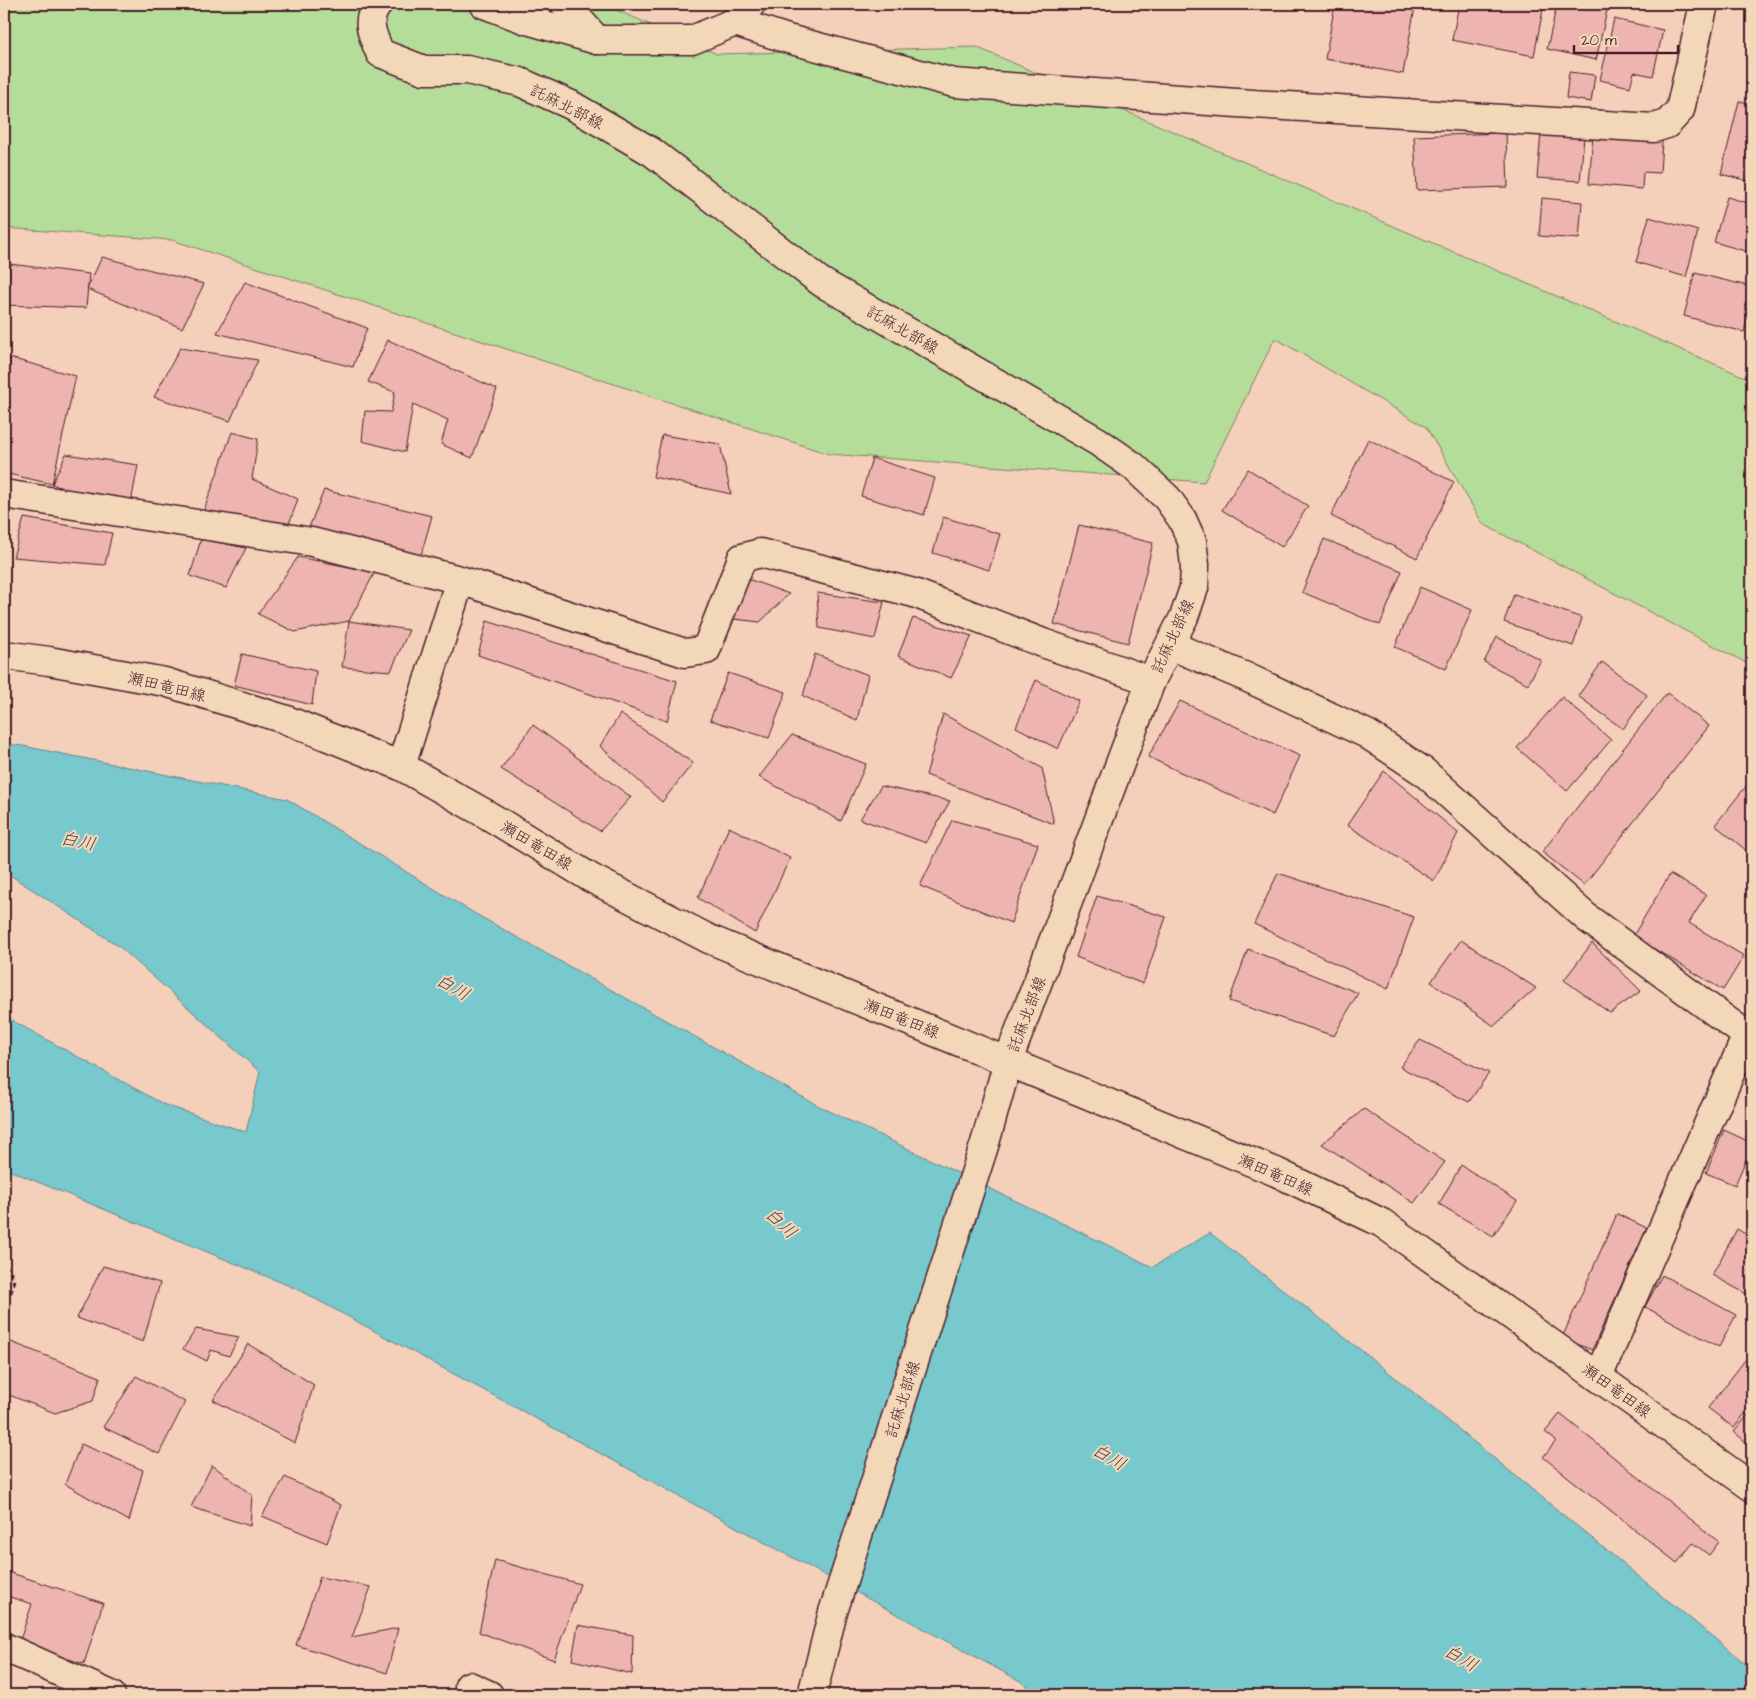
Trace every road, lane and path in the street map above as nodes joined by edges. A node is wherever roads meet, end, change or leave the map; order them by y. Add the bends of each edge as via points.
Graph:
1 (378, 4) edge
2 (484, 4) edge
3 (565, 4) edge
4 (1704, 4) edge
5 (743, 13) edge
6 (597, 40) junction
7 (4, 494) edge
8 (460, 580) junction
9 (1170, 645) junction
10 (4, 655) edge
11 (1151, 681) junction
12 (401, 766) junction
13 (1750, 1037) edge
14 (1008, 1061) junction
15 (4, 1266) edge
16 (4, 1312) edge
17 (1598, 1377) junction
18 (1752, 1487) edge
19 (4, 1647) edge
20 (97, 1692) edge
21 (812, 1695) edge

1 - 9 main road, 託麻北部線 via 370,27 380,53 424,70 467,70 520,82 571,104 652,152 821,282 1097,441 1133,466 1168,498 1192,542 1194,588
2 - 6 main road
3 - 6 main road
4 - 5 main road via 1680,110 1667,124 1654,128 954,83 788,40
5 - 6 main road via 692,40
7 - 8 main road via 312,542
8 - 11 main road via 685,653 706,650 742,558 760,553 914,593
8 - 12 main road
9 - 11 main road, 託麻北部線
9 - 13 main road via 1367,734 1424,772 1587,918
10 - 12 main road, 瀬田竜田線 via 165,682 284,720
11 - 14 main road, 託麻北部線
12 - 14 main road, 瀬田竜田線 via 591,878 709,939
13 - 17 main road
14 - 17 main road, 瀬田竜田線 via 1276,1172 1382,1224
14 - 21 main road, 託麻北部線 via 985,1143 833,1612
15 - 16 path via 10,1269 14,1283
17 - 18 main road, 瀬田竜田線
19 - 20 main road

